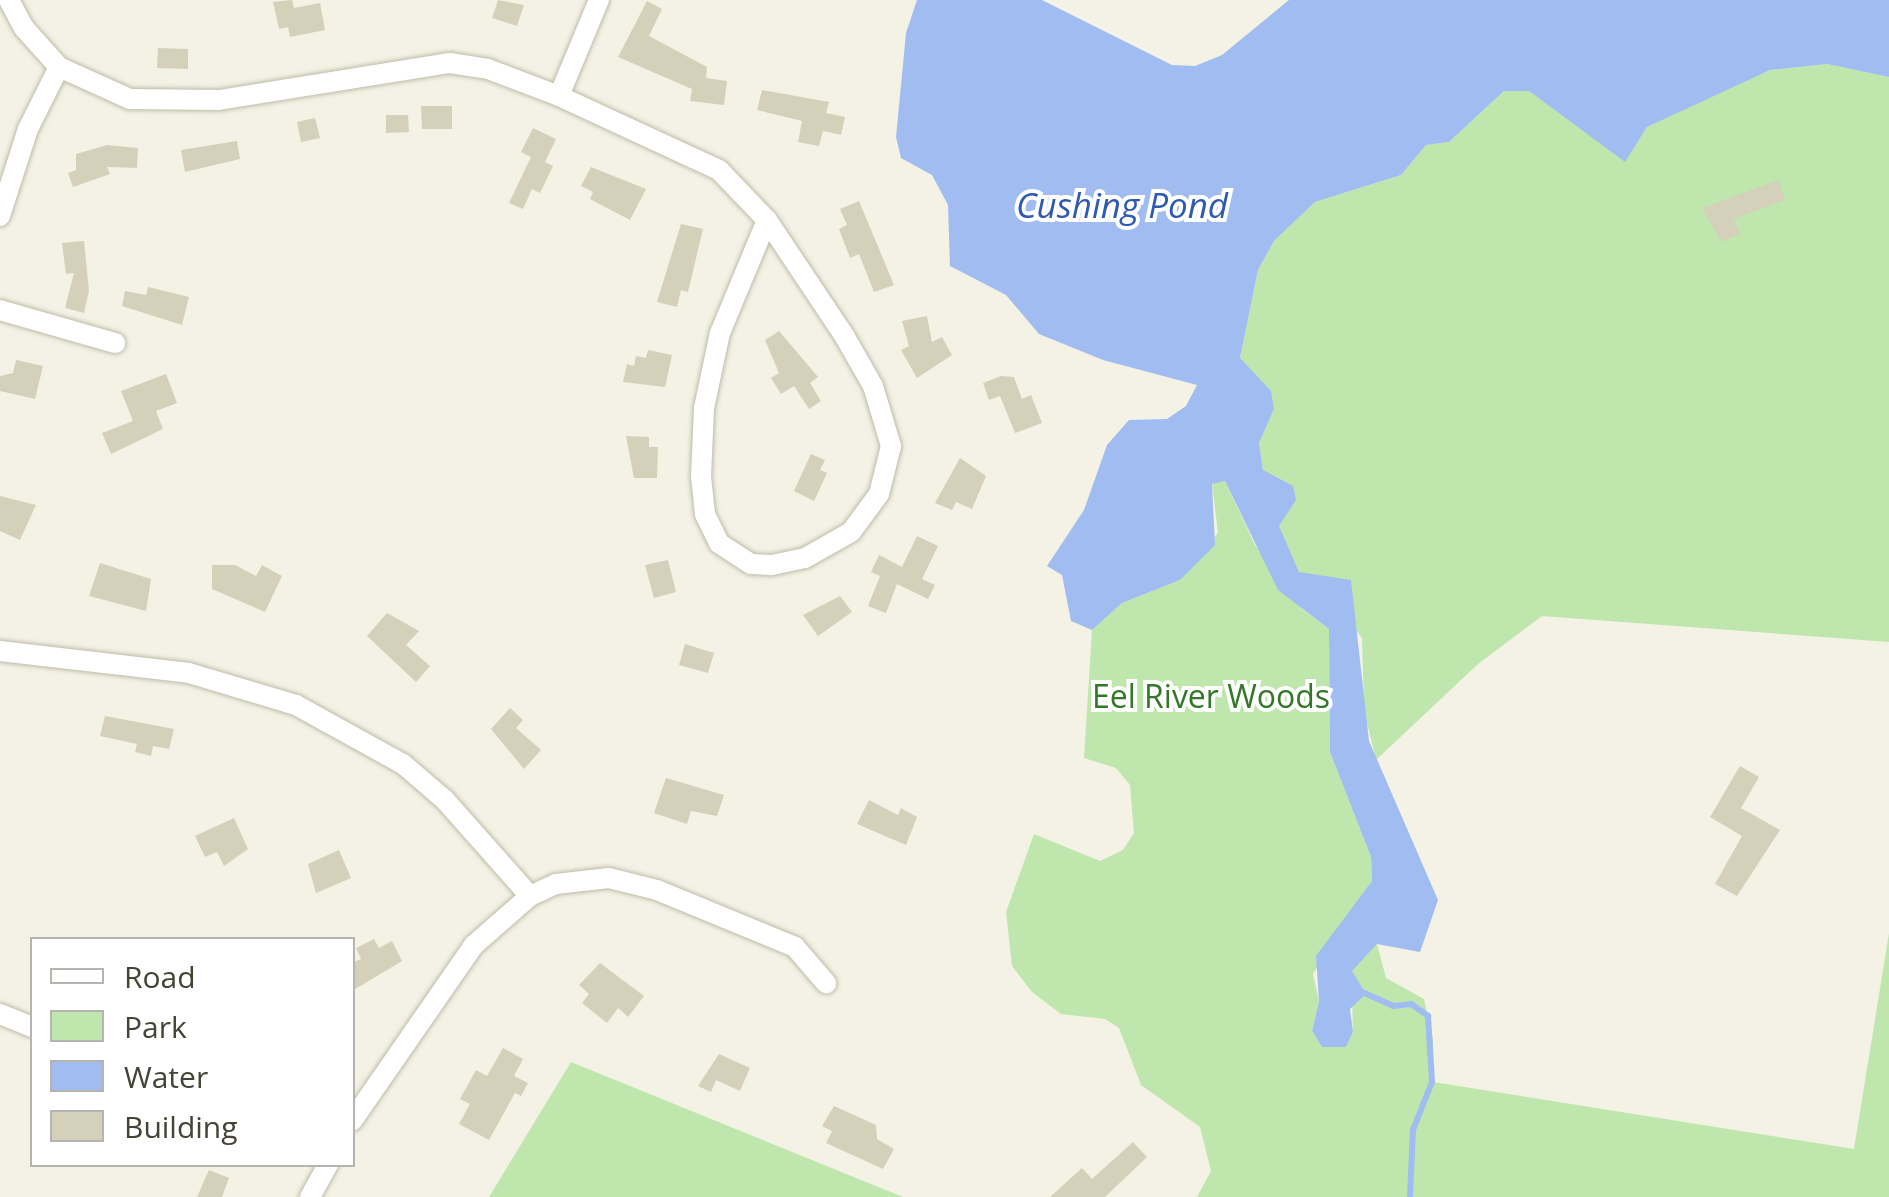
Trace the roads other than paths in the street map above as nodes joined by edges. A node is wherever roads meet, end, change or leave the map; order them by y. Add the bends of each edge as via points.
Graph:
1 (9, 0) edge
2 (600, 0) edge
3 (59, 67) junction
4 (559, 96) junction
5 (0, 216) edge
6 (768, 220) junction
7 (0, 310) edge
8 (116, 343) dead end
9 (0, 652) edge
10 (530, 896) junction
11 (826, 983) dead end
12 (0, 1014) edge
13 (30, 1026) edge
14 (355, 1118) edge
15 (326, 1167) edge
16 (310, 1197) edge

1 - 3 street
2 - 4 street
3 - 4 street via 102,90 160,103 219,100 450,63
3 - 5 street via 28,128
4 - 6 street via 703,158
6 - 6 street via 872,386 891,446 879,494 852,532 805,558 751,564 734,557 710,530 701,440 720,333
7 - 8 street
9 - 10 street via 189,673 310,712 367,740 431,788
10 - 11 street via 584,878 634,882 768,932 795,947
10 - 14 street via 474,945
12 - 13 street
15 - 16 street

